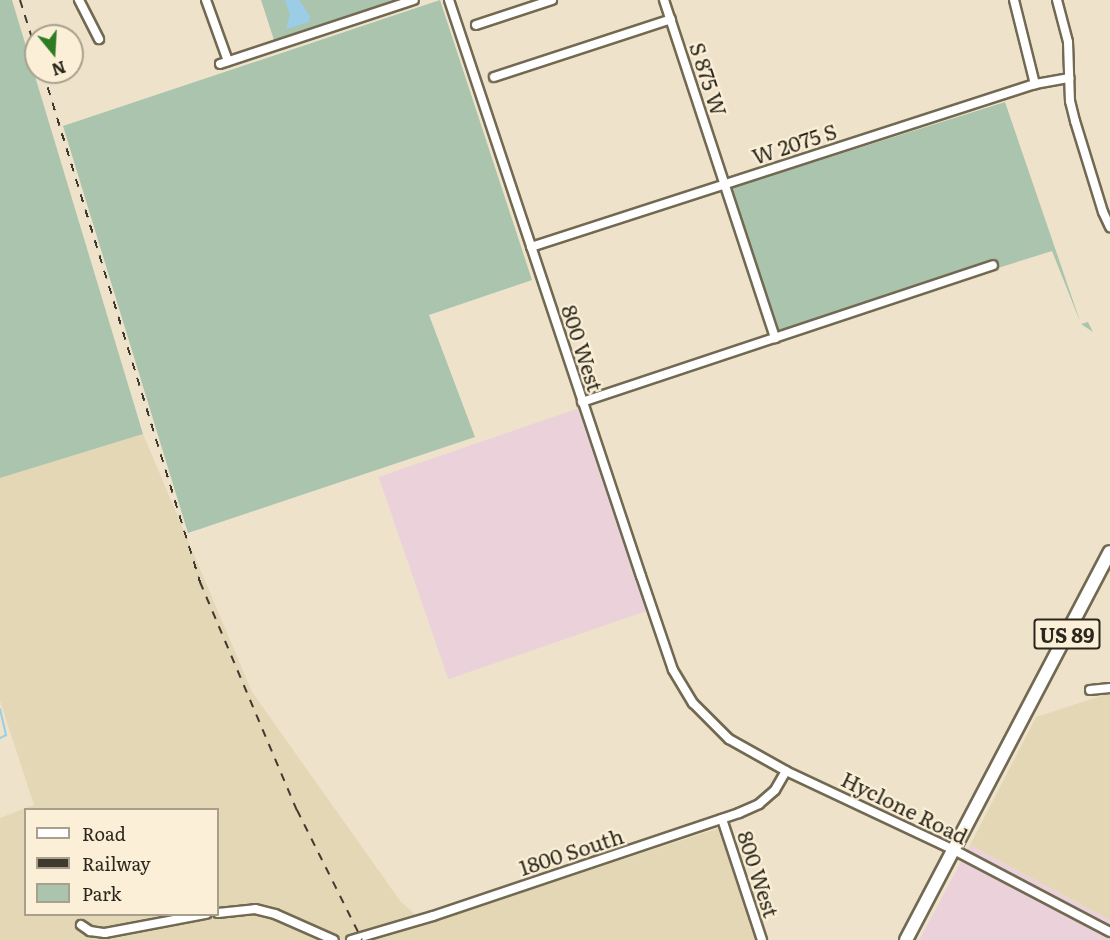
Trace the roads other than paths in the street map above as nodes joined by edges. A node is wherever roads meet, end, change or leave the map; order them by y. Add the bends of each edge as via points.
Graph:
1 (79, 0) edge
2 (206, 0) edge
3 (414, 0) edge
4 (450, 0) edge
5 (552, 0) edge
6 (664, 0) edge
7 (1014, 0) edge
8 (1057, 0) edge
9 (671, 20) junction
10 (476, 25) dead end
11 (99, 39) dead end
12 (494, 77) dead end
13 (1069, 78) junction
14 (1035, 84) junction
15 (725, 185) junction
16 (1110, 227) edge
17 (531, 247) junction
18 (993, 265) dead end
19 (775, 338) junction
20 (582, 402) junction
21 (1110, 552) edge
22 (1110, 688) edge
23 (1090, 690) dead end
24 (693, 704) joint
25 (786, 771) junction
26 (722, 819) junction
27 (954, 850) junction
28 (219, 913) edge
29 (200, 916) edge
30 (81, 925) dead end
31 (1110, 932) edge
32 (334, 940) edge
33 (351, 940) edge
34 (762, 940) edge
35 (906, 940) edge

1 - 11 street
2 - 3 street via 224,63
4 - 17 street, 800 West
5 - 10 street
6 - 9 street, S 875 W
7 - 14 street
8 - 13 street via 1068,42
9 - 12 street
9 - 15 street, S 875 W
13 - 14 street, W 2075 S
13 - 16 street via 1075,121
14 - 15 street, W 2075 S
15 - 17 street, W 2075 S
15 - 19 street, S 875 W
17 - 20 street, 800 West
18 - 19 street
19 - 20 street
20 - 24 street, 800 West via 673,670
21 - 27 highway, US 89
22 - 23 street
24 - 25 street, Hyclone Road via 729,739
25 - 26 street, 1800 South via 776,790 759,804
25 - 27 street, Hyclone Road
26 - 33 street, 1800 South
26 - 34 street, 800 West
27 - 31 street, Hyclone Road
27 - 35 highway, US 89
28 - 32 street via 255,909
29 - 30 street via 105,933

